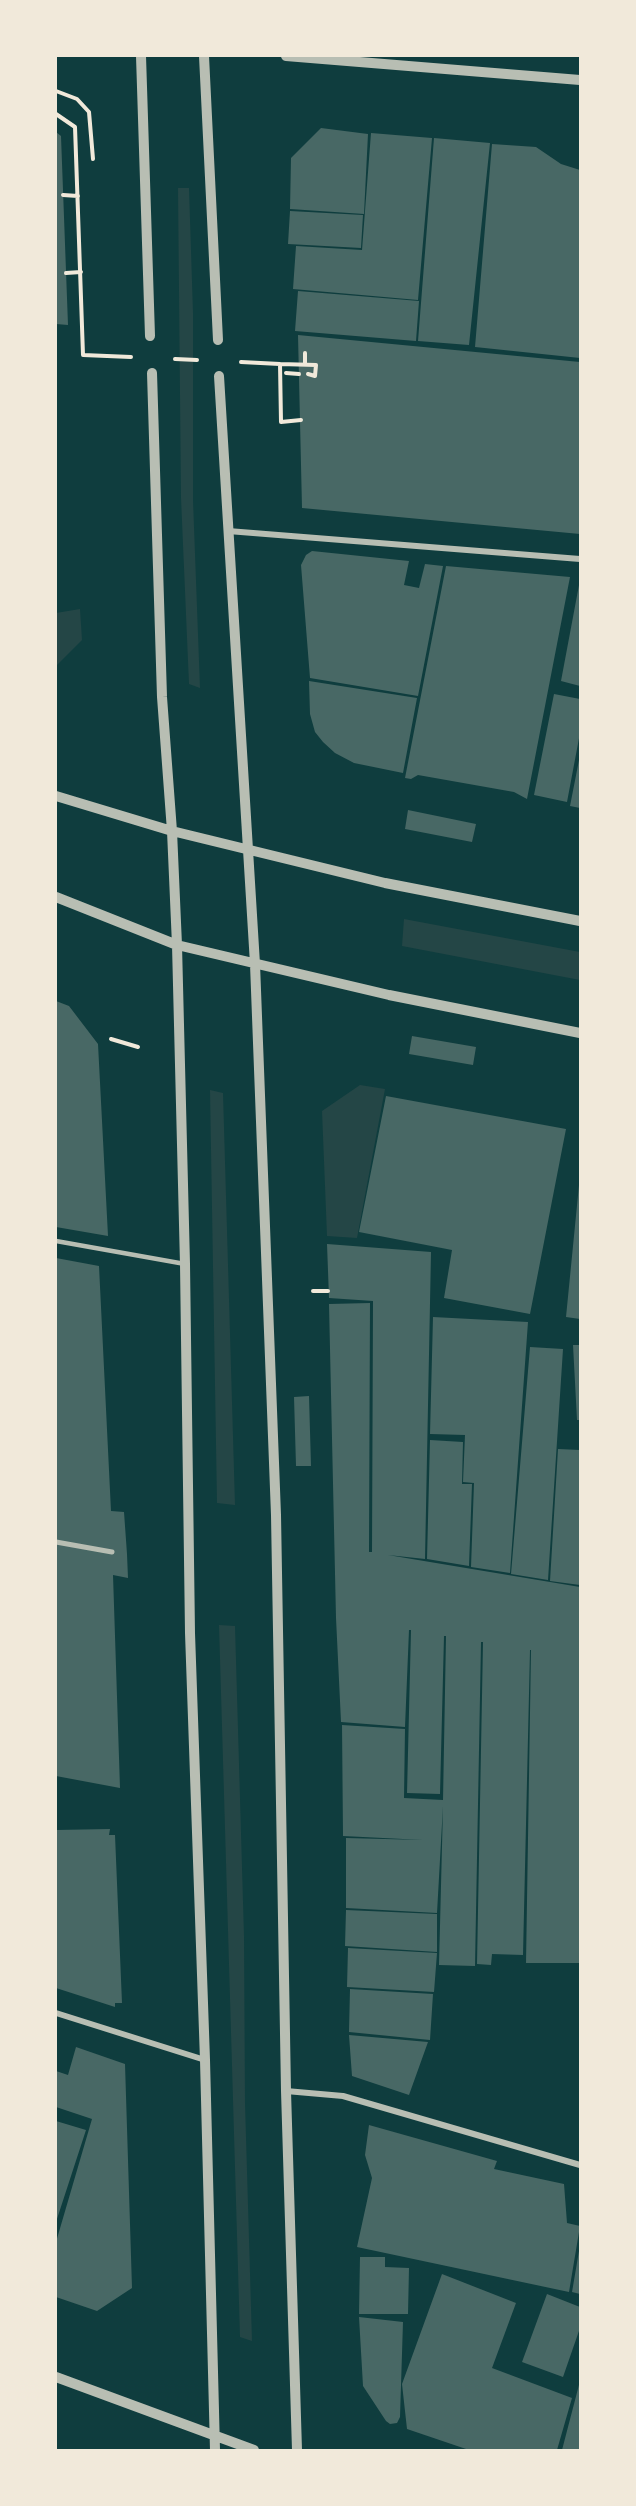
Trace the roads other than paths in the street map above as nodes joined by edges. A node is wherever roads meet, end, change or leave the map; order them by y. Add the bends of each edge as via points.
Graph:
1 (141, 56) edge
2 (204, 56) edge
3 (286, 56) edge
4 (580, 80) edge
5 (150, 336) dead end
6 (218, 340) dead end
7 (152, 373) dead end
8 (219, 376) dead end
9 (227, 531) junction
10 (580, 559) edge
11 (56, 796) edge
12 (172, 831) junction
13 (247, 849) junction
14 (56, 897) edge
15 (580, 921) edge
16 (177, 945) junction
17 (255, 964) junction
18 (580, 1033) edge
19 (56, 1241) edge
20 (186, 1264) junction
21 (56, 1542) edge
22 (112, 1552) dead end
23 (56, 2013) edge
24 (205, 2060) junction
25 (286, 2091) junction
26 (580, 2165) edge
27 (56, 2377) edge
28 (214, 2435) junction
29 (215, 2451) edge
30 (254, 2451) edge
31 (297, 2451) edge

1 - 5 street
2 - 6 street
3 - 4 street
7 - 12 street via 162,697
8 - 9 street
9 - 10 street
9 - 13 street
11 - 12 street
12 - 13 street
12 - 16 street
13 - 15 street via 385,883
13 - 17 street
14 - 16 street
16 - 17 street
16 - 20 street
17 - 18 street
17 - 25 street via 276,1515
19 - 20 lane
20 - 24 street via 190,1622
21 - 22 street
23 - 24 street
24 - 28 street
25 - 26 street via 343,2096
25 - 31 street
27 - 28 street
28 - 29 street
28 - 30 street

